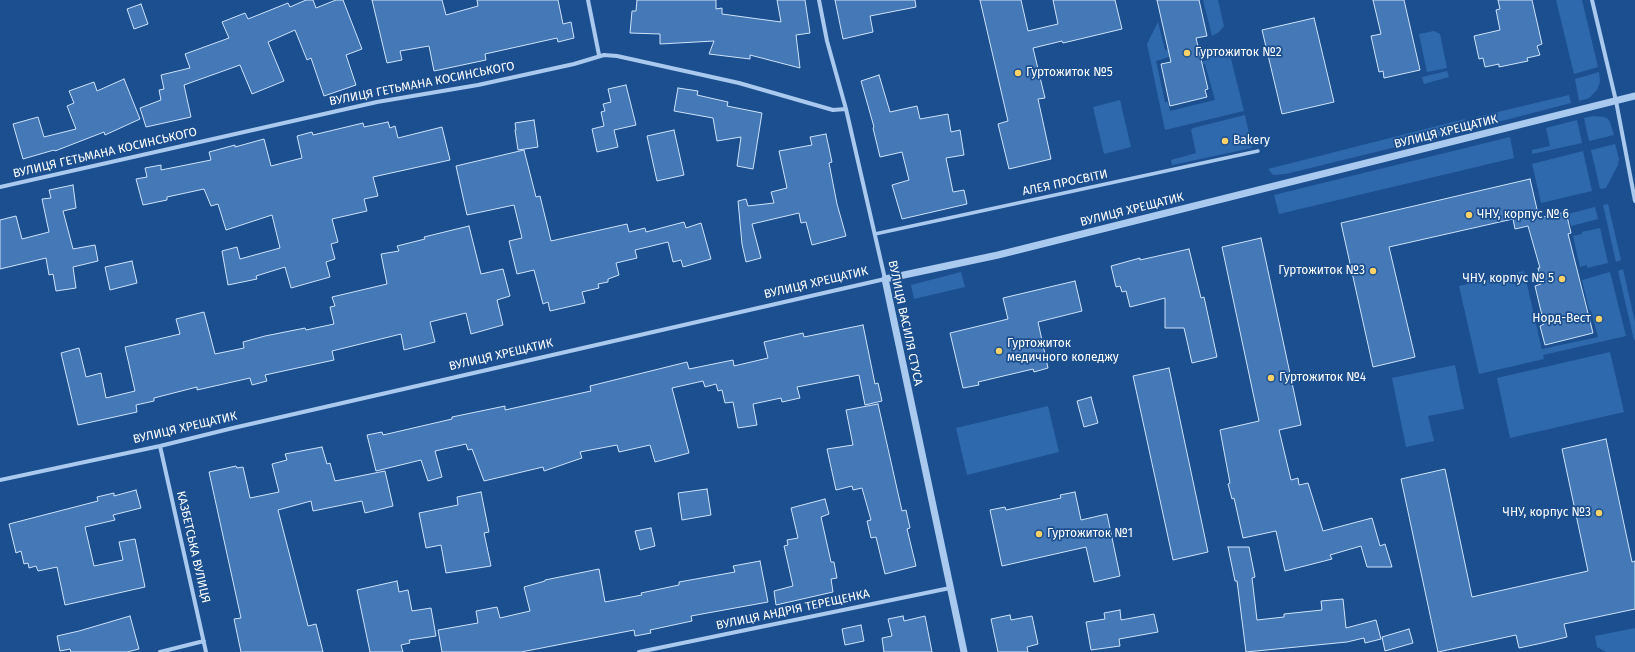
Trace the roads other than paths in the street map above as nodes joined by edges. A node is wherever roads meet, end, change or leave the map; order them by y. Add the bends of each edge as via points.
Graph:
1 (588, 0) edge
2 (819, 0) edge
3 (1592, 0) edge
4 (599, 55) junction
5 (1635, 96) edge
6 (1616, 101) junction
7 (846, 108) junction
8 (1258, 151) dead end
9 (0, 187) edge
10 (1635, 201) edge
11 (875, 234) junction
12 (885, 279) junction
13 (160, 446) junction
14 (0, 480) edge
15 (950, 588) junction
16 (204, 641) junction
17 (160, 652) edge
18 (206, 652) edge
19 (639, 652) edge
20 (964, 652) edge

1 - 4 street
2 - 7 street, ВУЛИЦЯ ВАСИЛЯ СТУСА via 827,41
3 - 6 street
4 - 7 street, ВУЛИЦЯ ГЕТЬМАНА КОСИНСЬКОГО via 617,56 739,83 828,108
4 - 9 street, ВУЛИЦЯ ГЕТЬМАНА КОСИНСЬКОГО via 574,64 478,85 377,102
5 - 6 street, ВУЛИЦЯ ХРЕЩАТИК
6 - 10 street
6 - 12 street, ВУЛИЦЯ ХРЕЩАТИК via 998,255
7 - 11 street, ВУЛИЦЯ ВАСИЛЯ СТУСА
8 - 11 street, АЛЕЯ ПРОСВІТИ
11 - 12 street, ВУЛИЦЯ ВАСИЛЯ СТУСА
12 - 13 street, ВУЛИЦЯ ХРЕЩАТИК
12 - 15 street, ВУЛИЦЯ ВАСИЛЯ СТУСА
13 - 14 street, ВУЛИЦЯ ХРЕЩАТИК
13 - 16 street, КАЗБЕТСЬКА ВУЛИЦЯ
15 - 19 street, ВУЛИЦЯ АНДРІЯ ТЕРЕЩЕНКА
15 - 20 street, ВУЛИЦЯ ВАСИЛЯ СТУСА
16 - 17 street
16 - 18 street, КАЗБЕТСЬКА ВУЛИЦЯ

